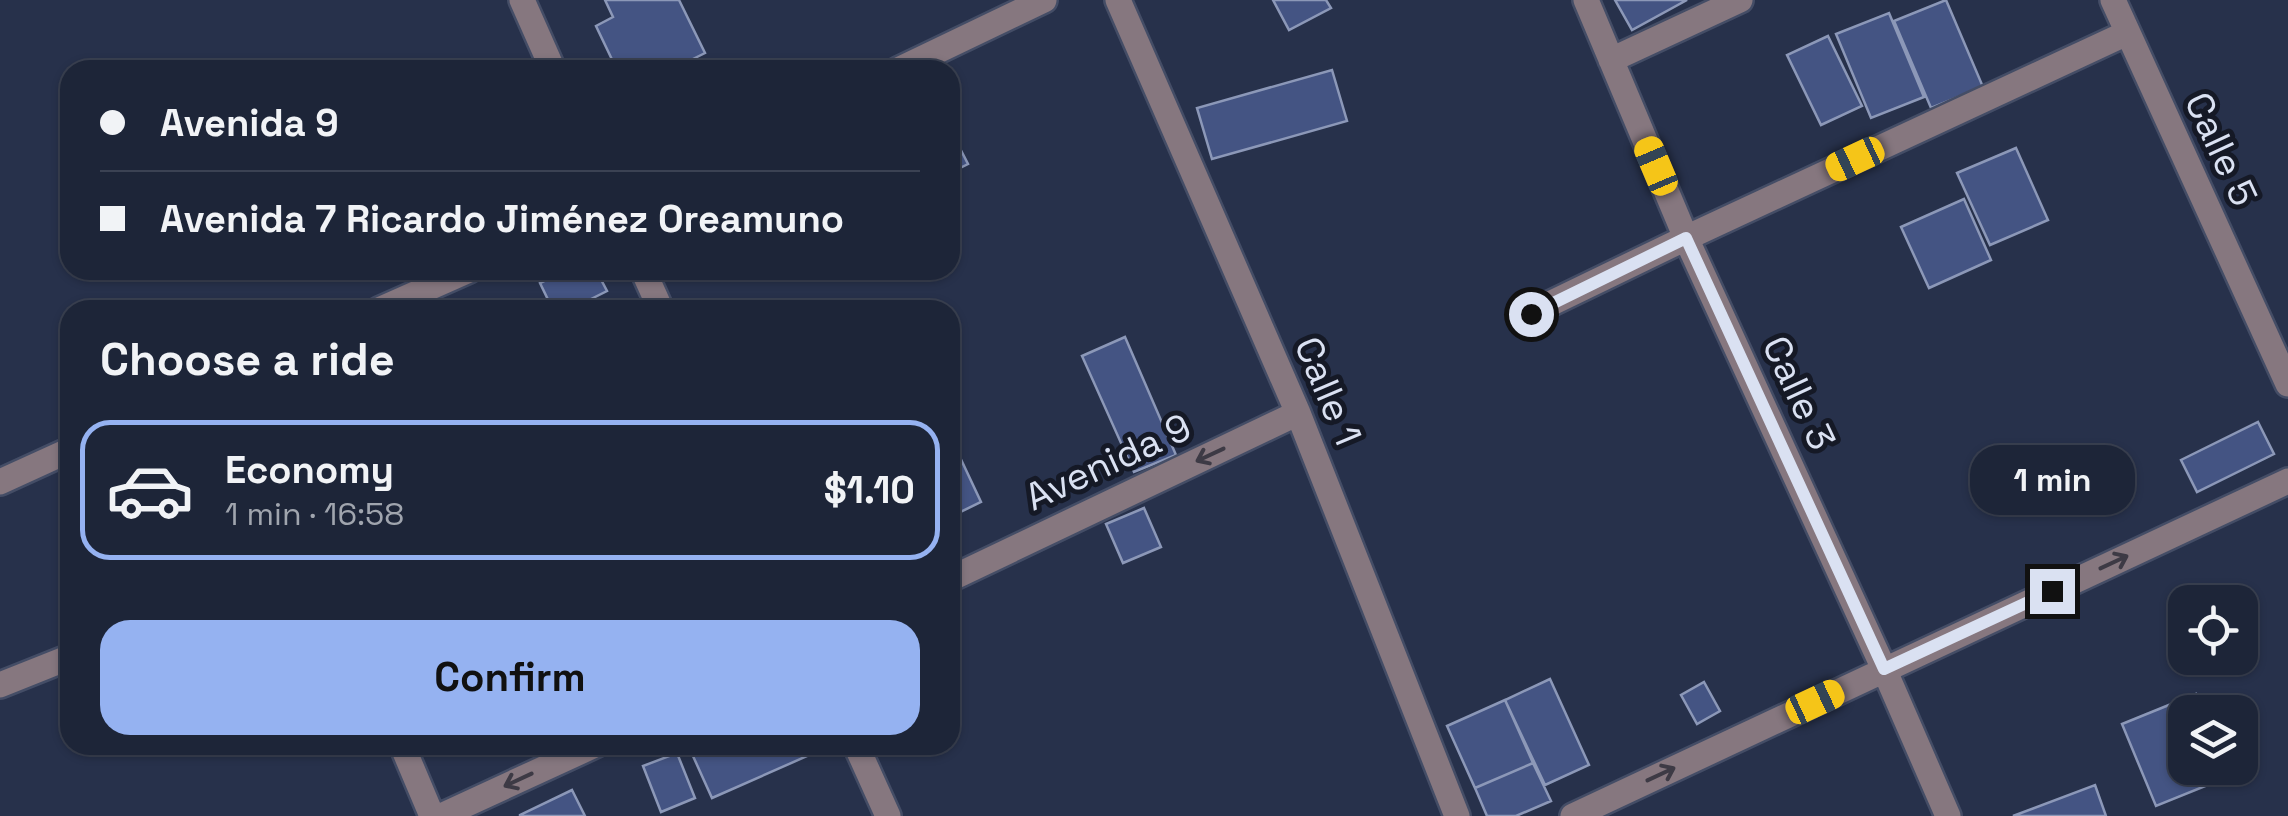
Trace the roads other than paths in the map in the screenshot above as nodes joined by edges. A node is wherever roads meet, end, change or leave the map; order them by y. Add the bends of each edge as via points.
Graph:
1 (522, 0) edge
2 (1044, 0) edge
3 (1118, 0) edge
4 (1586, 0) edge
5 (1740, 0) edge
6 (2113, 0) edge
7 (2127, 33) junction
8 (549, 60) edge
9 (919, 60) edge
10 (1610, 60) junction
11 (1686, 238) junction
12 (446, 280) edge
13 (402, 300) edge
14 (1531, 314) dead end
15 (2288, 384) edge
16 (1298, 413) junction
17 (60, 455) edge
18 (2288, 481) edge
19 (0, 482) edge
20 (960, 574) edge
21 (60, 661) edge
22 (1884, 669) junction
23 (0, 685) edge
24 (406, 755) edge
25 (574, 755) edge
26 (861, 755) edge
27 (432, 816) edge
28 (442, 816) edge
29 (888, 816) edge
30 (1456, 816) edge
31 (1573, 816) edge
32 (1948, 816) edge

1 - 8 street
2 - 9 street
3 - 16 street, Calle 1
4 - 10 street, Calle 3
5 - 10 street
6 - 7 street, Calle 5
7 - 11 street
7 - 15 street, Calle 5
10 - 11 street, Calle 3
11 - 14 street
11 - 22 street, Calle 3
12 - 13 street
16 -> 20 street, Avenida 9
16 - 30 street, Calle 1
17 - 19 street
22 -> 18 street
21 - 23 street
31 -> 22 street
22 - 32 street, Calle 3
24 - 27 street
25 -> 28 street
26 - 29 street

